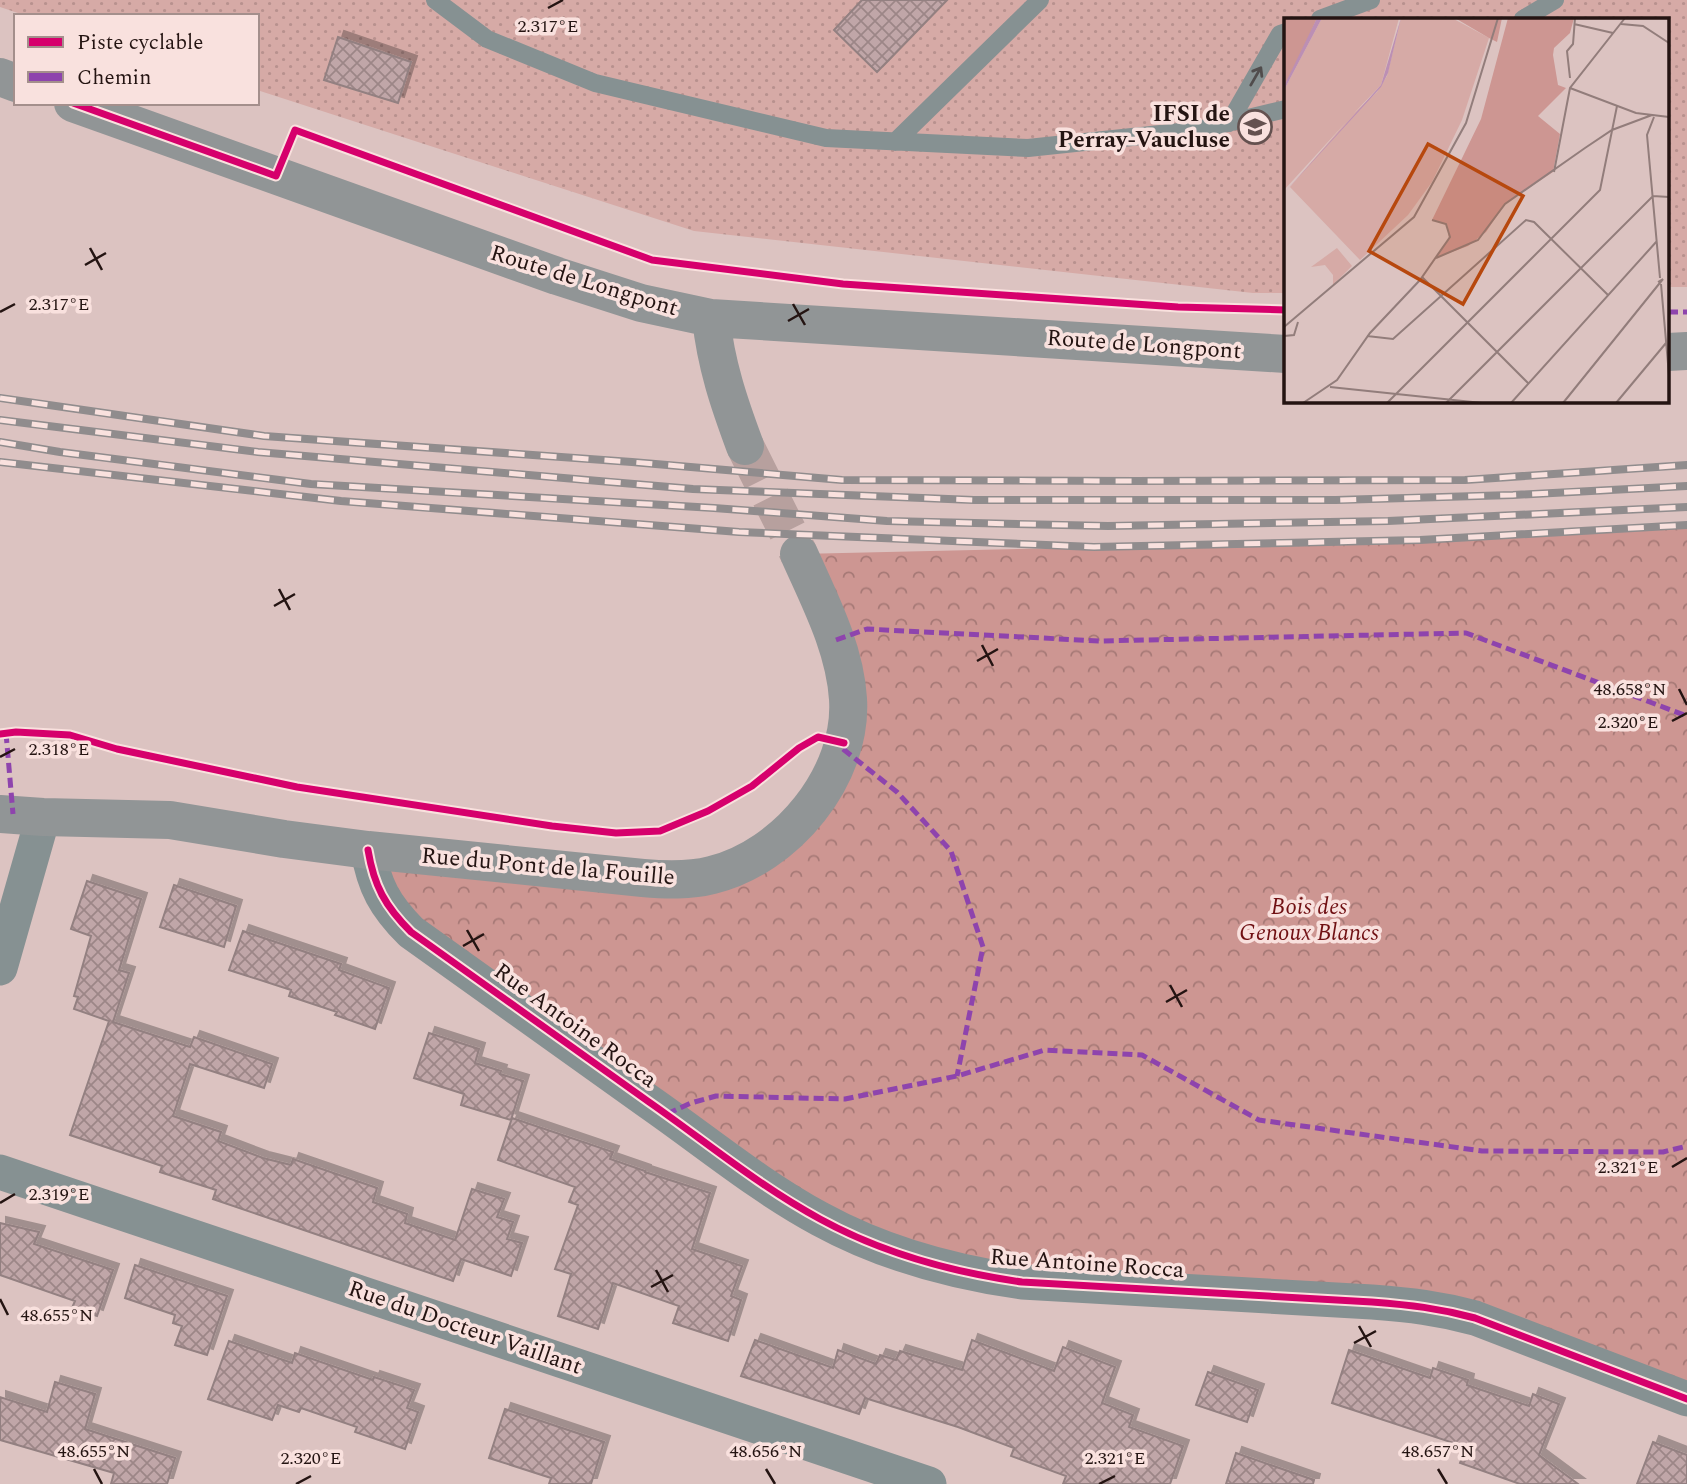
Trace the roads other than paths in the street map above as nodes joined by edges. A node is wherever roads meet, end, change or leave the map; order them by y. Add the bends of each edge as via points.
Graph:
1 (435, 0) edge
2 (1040, 0) edge
3 (1371, 0) edge
4 (1555, 0) edge
5 (1323, 18) edge
6 (1525, 18) edge
7 (1284, 33) edge
8 (79, 105) edge
9 (1284, 109) edge
10 (1229, 123) junction
11 (895, 142) junction
12 (710, 318) junction
13 (1284, 354) edge
14 (745, 446) tunnel mouth
15 (799, 554) tunnel mouth
16 (0, 814) edge
17 (43, 817) junction
18 (368, 850) junction
19 (0, 968) edge
20 (0, 1172) edge
21 (1687, 1399) edge
22 (929, 1484) edge

1 - 11 lane via 487,39 595,83 826,138
2 - 11 lane
3 - 5 lane
4 - 6 lane
10 -> 7 lane
8 - 12 main road, Route de Longpont via 569,280 640,303
9 - 10 lane
10 - 11 lane via 1028,148
12 - 13 main road, Route de Longpont
12 - 14 main road via 726,394
15 - 18 main road, Rue du Pont de la Fouille via 839,649 848,700 847,728 828,782 791,830 770,847 743,864 681,880
16 - 17 main road
17 - 18 main road via 170,820
17 - 19 street
18 - 21 street, Rue Antoine Rocca via 380,894 411,932 721,1154 819,1219 862,1239 951,1269 1021,1282 1429,1307 1475,1318
20 - 22 street, Rue du Docteur Vaillant

